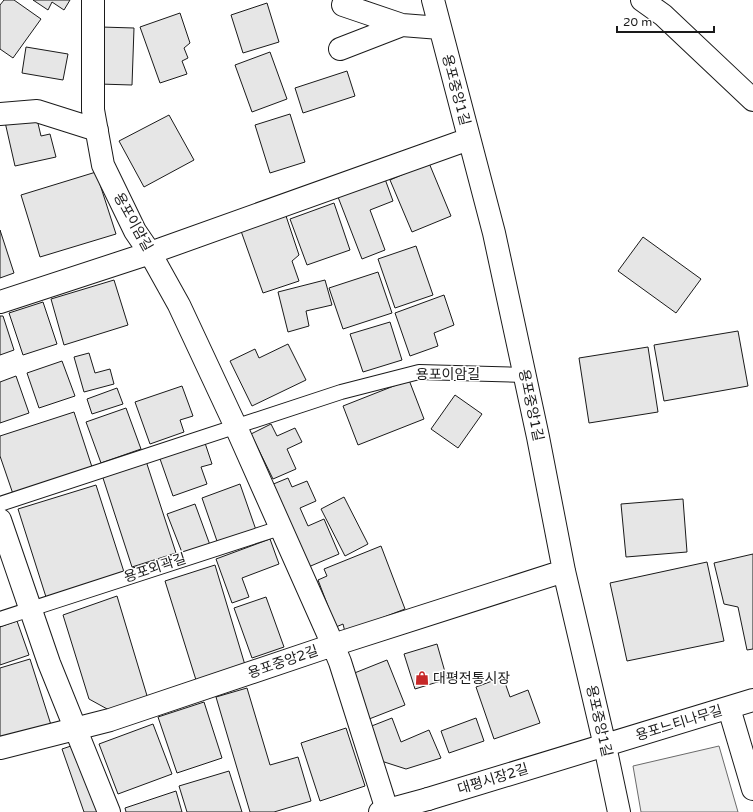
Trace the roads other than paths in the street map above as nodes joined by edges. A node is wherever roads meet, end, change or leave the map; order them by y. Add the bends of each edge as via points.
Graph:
1 (93, 0) edge
2 (433, 0) edge
3 (642, 0) edge
4 (343, 5) dead end
5 (402, 25) junction
6 (440, 28) junction
7 (340, 49) dead end
8 (753, 100) edge
9 (0, 114) edge
10 (97, 130) junction
11 (469, 139) junction
12 (150, 253) junction
13 (0, 302) edge
14 (525, 375) junction
15 (236, 427) junction
16 (0, 504) edge
17 (0, 520) edge
18 (280, 528) junction
19 (564, 571) junction
20 (31, 609) junction
21 (0, 619) edge
22 (336, 654) junction
23 (753, 700) edge
24 (729, 708) junction
25 (74, 729) junction
26 (605, 746) junction
27 (0, 748) edge
28 (753, 789) edge
29 (383, 811) edge
30 (108, 812) edge
31 (619, 812) edge

1 - 10 street, 용포이암길 via 93,110
2 - 6 street, 용포중앙1길
3 - 8 street via 663,14
4 - 5 street
5 - 6 street
5 - 7 street
6 - 11 street, 용포중앙1길
9 - 10 street via 37,111
10 - 12 street, 용포이암길 via 103,166 135,231
11 - 12 street
11 - 14 street, 용포중앙1길 via 494,233
12 - 13 street
12 - 15 street, 용포이암길 via 179,305
14 - 15 lane, 용포이암길 via 419,372 341,392
14 - 19 street, 용포중앙1길
15 - 16 lane, 용포이암길
15 - 18 street, 용포이암길
17 - 20 street
18 - 20 lane, 용포외곽길
18 - 22 street, 용포이암길
19 - 22 street, 용포중앙2길
19 - 26 street, 용포중앙1길
20 - 21 lane, 용포외곽길
20 - 25 street
22 - 25 street, 용포중앙2길
22 - 29 street, 용포이암길
23 - 24 street, 용포느티나무길
24 - 26 street, 용포느티나무길
24 - 28 street
25 - 27 street, 용포중앙2길
25 - 30 street
26 - 29 street, 대평시장2길
26 - 31 street, 용포중앙1길

